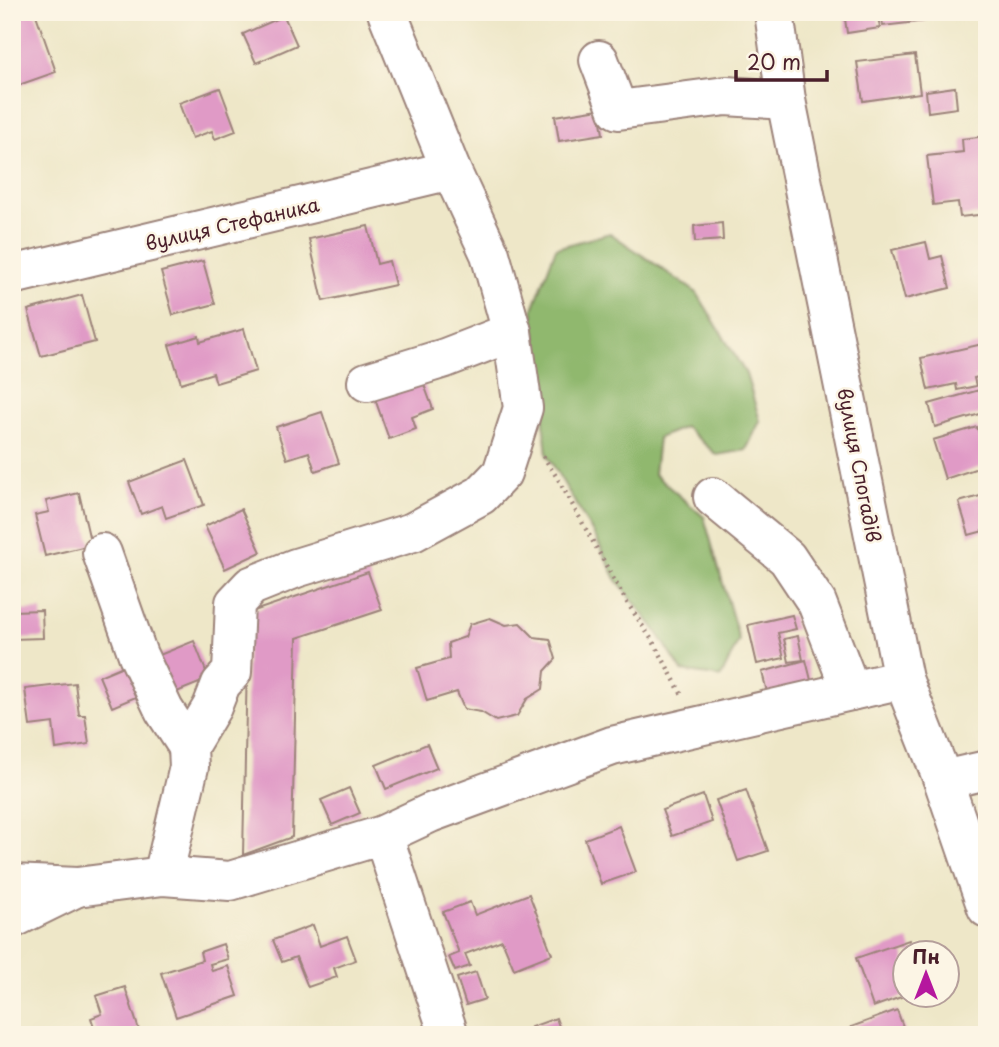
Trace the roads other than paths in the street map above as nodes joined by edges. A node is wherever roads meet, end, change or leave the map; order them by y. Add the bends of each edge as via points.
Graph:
1 (387, 12) edge
2 (774, 12) edge
3 (599, 60) dead end
4 (786, 100) junction
5 (452, 170) junction
6 (12, 275) edge
7 (512, 332) junction
8 (367, 382) dead end
9 (713, 497) dead end
10 (102, 553) dead end
11 (903, 680) junction
12 (851, 691) junction
13 (188, 747) junction
14 (987, 770) edge
15 (943, 780) junction
16 (383, 835) junction
17 (163, 876) junction
18 (12, 884) edge
19 (76, 887) junction
20 (987, 908) edge
21 (12, 919) edge
22 (449, 1035) edge

1 - 5 street
2 - 4 street, вулиця Спогадів
3 - 4 street via 618,110 726,96
4 - 11 street, вулиця Спогадів
5 - 6 street, вулиця Стефаника
5 - 7 street via 490,254
7 - 8 street
7 - 13 street via 523,408 502,473 481,495 413,532 251,586 235,603 232,672
9 - 12 street via 787,558 817,603
10 - 13 street via 138,655
11 - 12 street
11 - 15 street, вулиця Спогадів
12 - 16 street via 612,746
13 - 17 street via 189,767
14 - 15 street
15 - 20 street, вулиця Спогадів
16 - 17 street via 230,881
16 - 22 street
17 - 19 street
18 - 19 street
19 - 21 street

